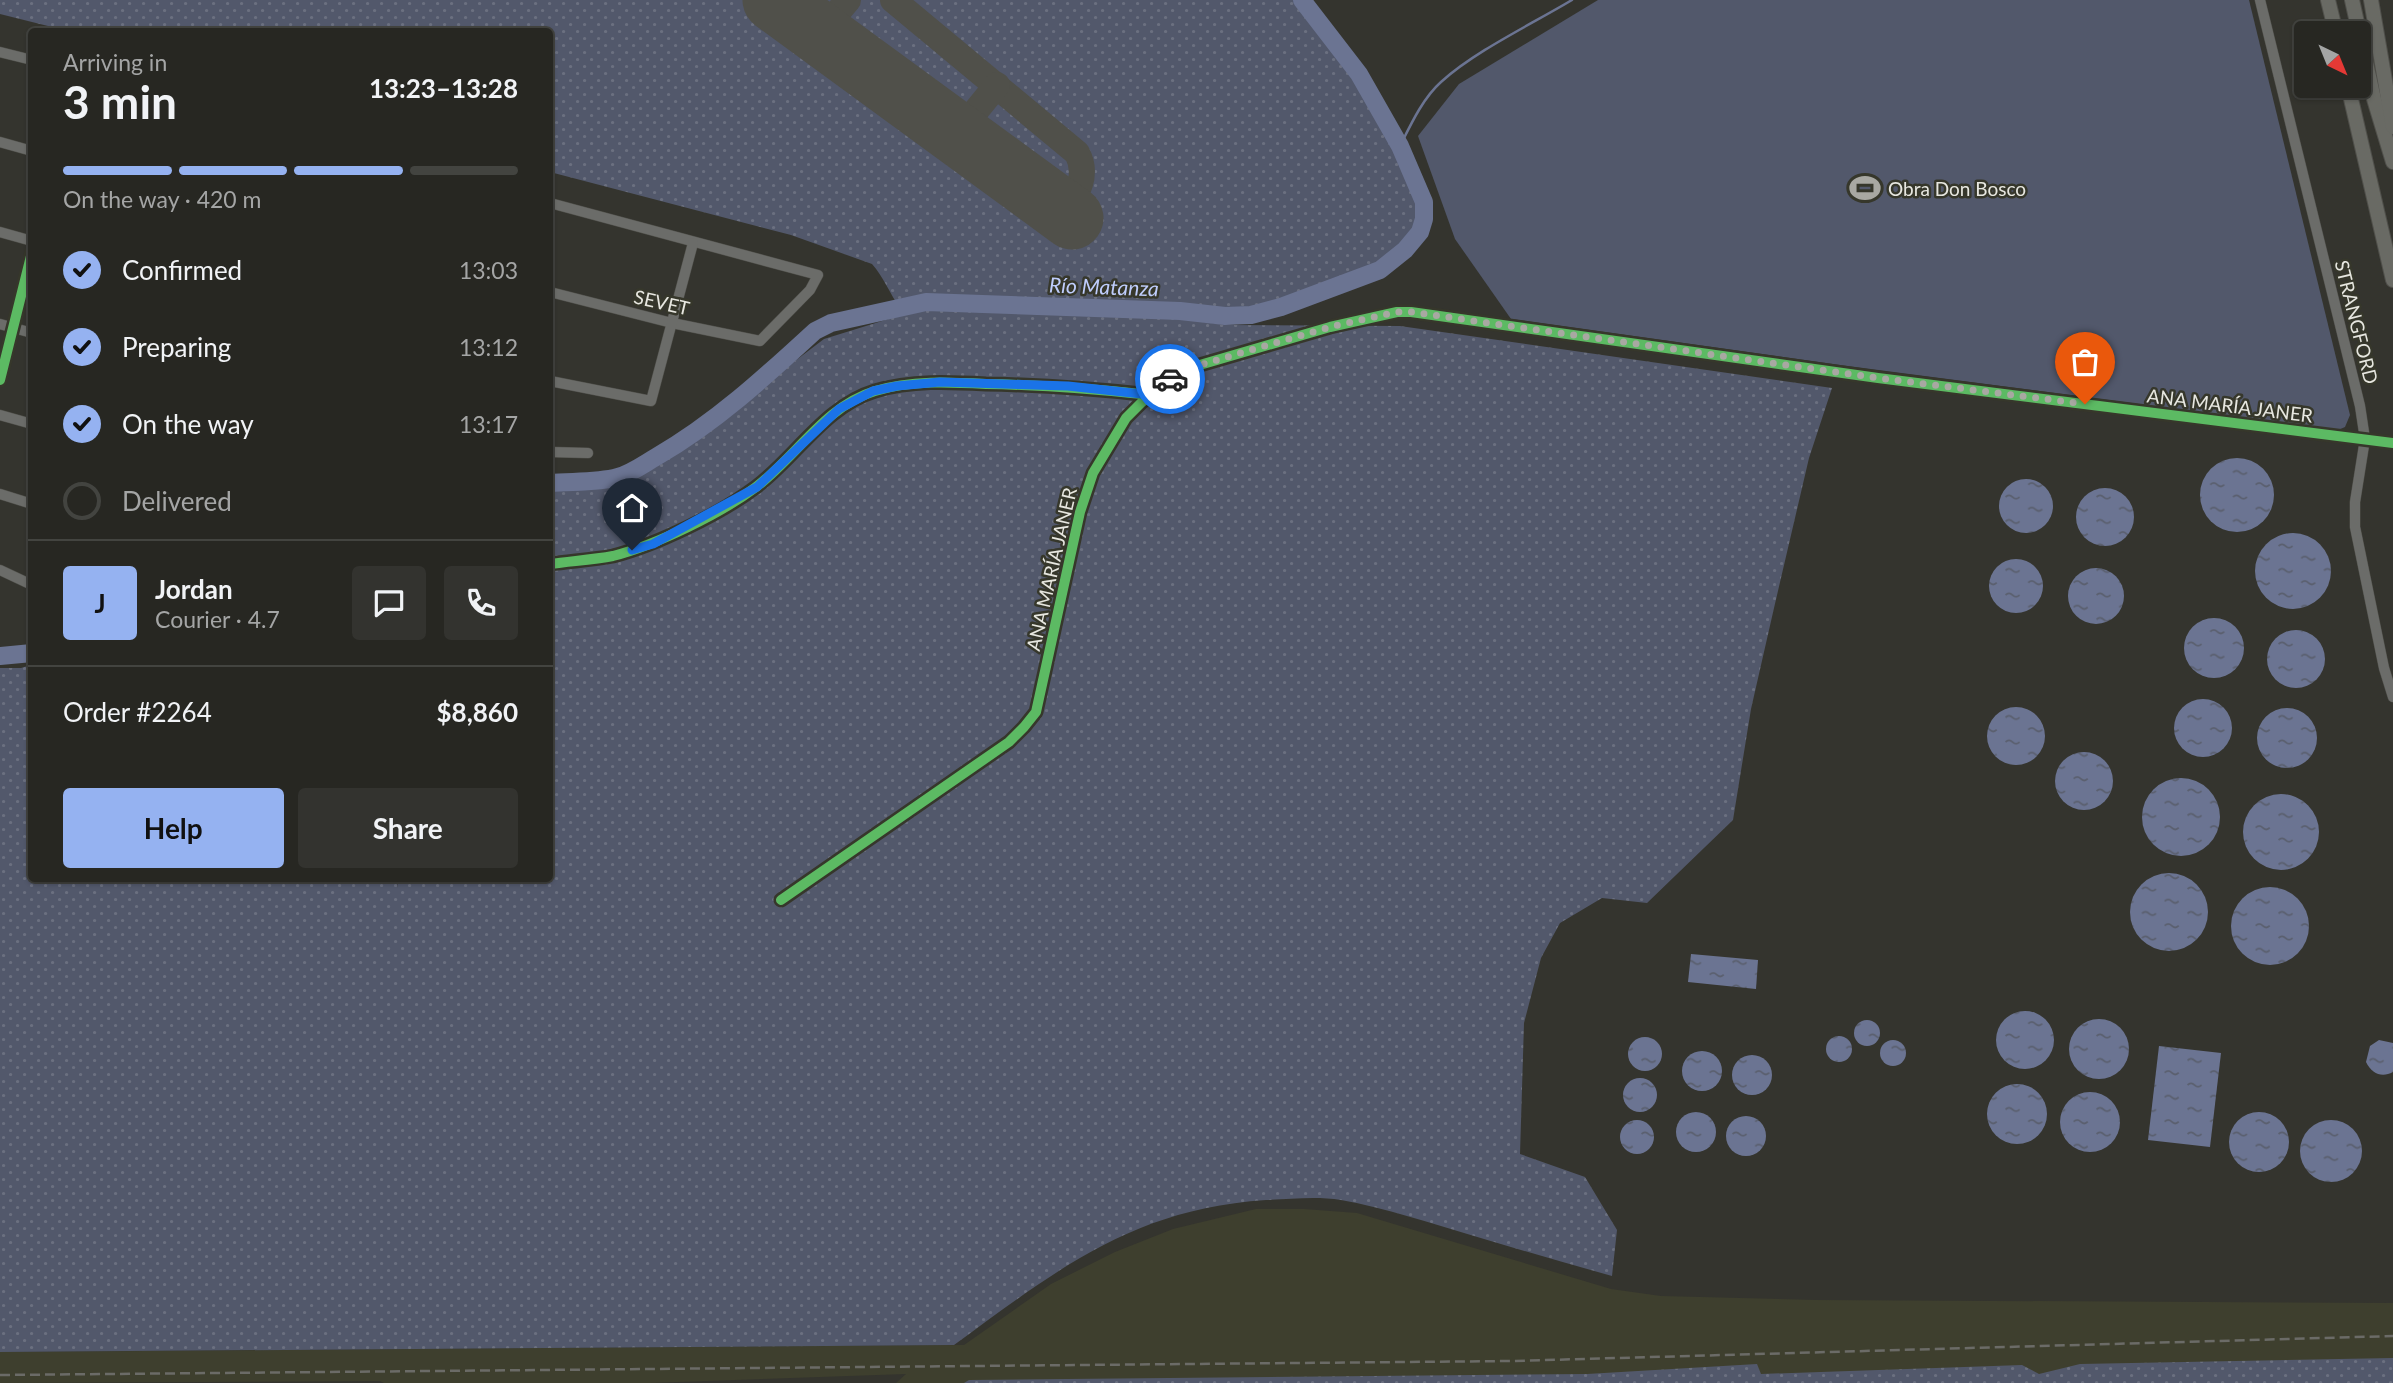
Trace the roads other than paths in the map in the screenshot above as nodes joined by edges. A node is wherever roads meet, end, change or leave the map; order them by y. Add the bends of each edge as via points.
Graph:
1 (2260, 0) edge
2 (2328, 0) edge
3 (2352, 0) edge
4 (2371, 0) edge
5 (2333, 21) edge
6 (0, 52) edge
7 (28, 60) edge
8 (2351, 98) edge
9 (2393, 127) edge
10 (0, 142) edge
11 (28, 150) edge
12 (2393, 162) edge
13 (553, 204) edge
14 (0, 232) edge
15 (28, 240) edge
16 (693, 243) junction
17 (28, 268) edge
18 (2393, 281) edge
19 (553, 293) edge
20 (671, 323) junction
21 (0, 324) edge
22 (13, 328) junction
23 (28, 332) edge
24 (0, 380) edge
25 (553, 382) edge
26 (1151, 395) junction
27 (0, 415) edge
28 (28, 423) edge
29 (2365, 439) junction
30 (2393, 443) edge
31 (553, 452) edge
32 (588, 453) dead end
33 (0, 494) edge
34 (28, 503) edge
35 (553, 564) edge
36 (0, 570) edge
37 (28, 583) edge
38 (2393, 697) edge
39 (781, 900) dead end

1 - 29 street, STRANGFORD
2 - 5 highway
3 - 12 highway
4 - 9 highway
6 - 7 street
8 - 18 highway
10 - 11 street
13 - 16 street
14 - 15 street
16 - 20 street
16 - 20 street, SEVET via 818,275 810,290 757,341
17 - 22 street
19 - 20 street, SEVET
20 - 25 street via 650,401
21 - 22 street
22 - 23 street
22 - 24 street
26 - 29 street, ANA MARÍA JANER via 1186,369 1330,327 1411,312 1878,378
26 - 35 street via 1068,386 940,382 873,391 839,409 757,487 723,508 653,544 611,556
26 - 39 street, ANA MARÍA JANER via 1126,418 1093,473 1080,512 1036,712 1009,741
27 - 28 street
29 - 30 street, ANA MARÍA JANER
29 - 38 street, STRANGFORD via 2355,527
31 - 32 street
33 - 34 street
36 - 37 street

